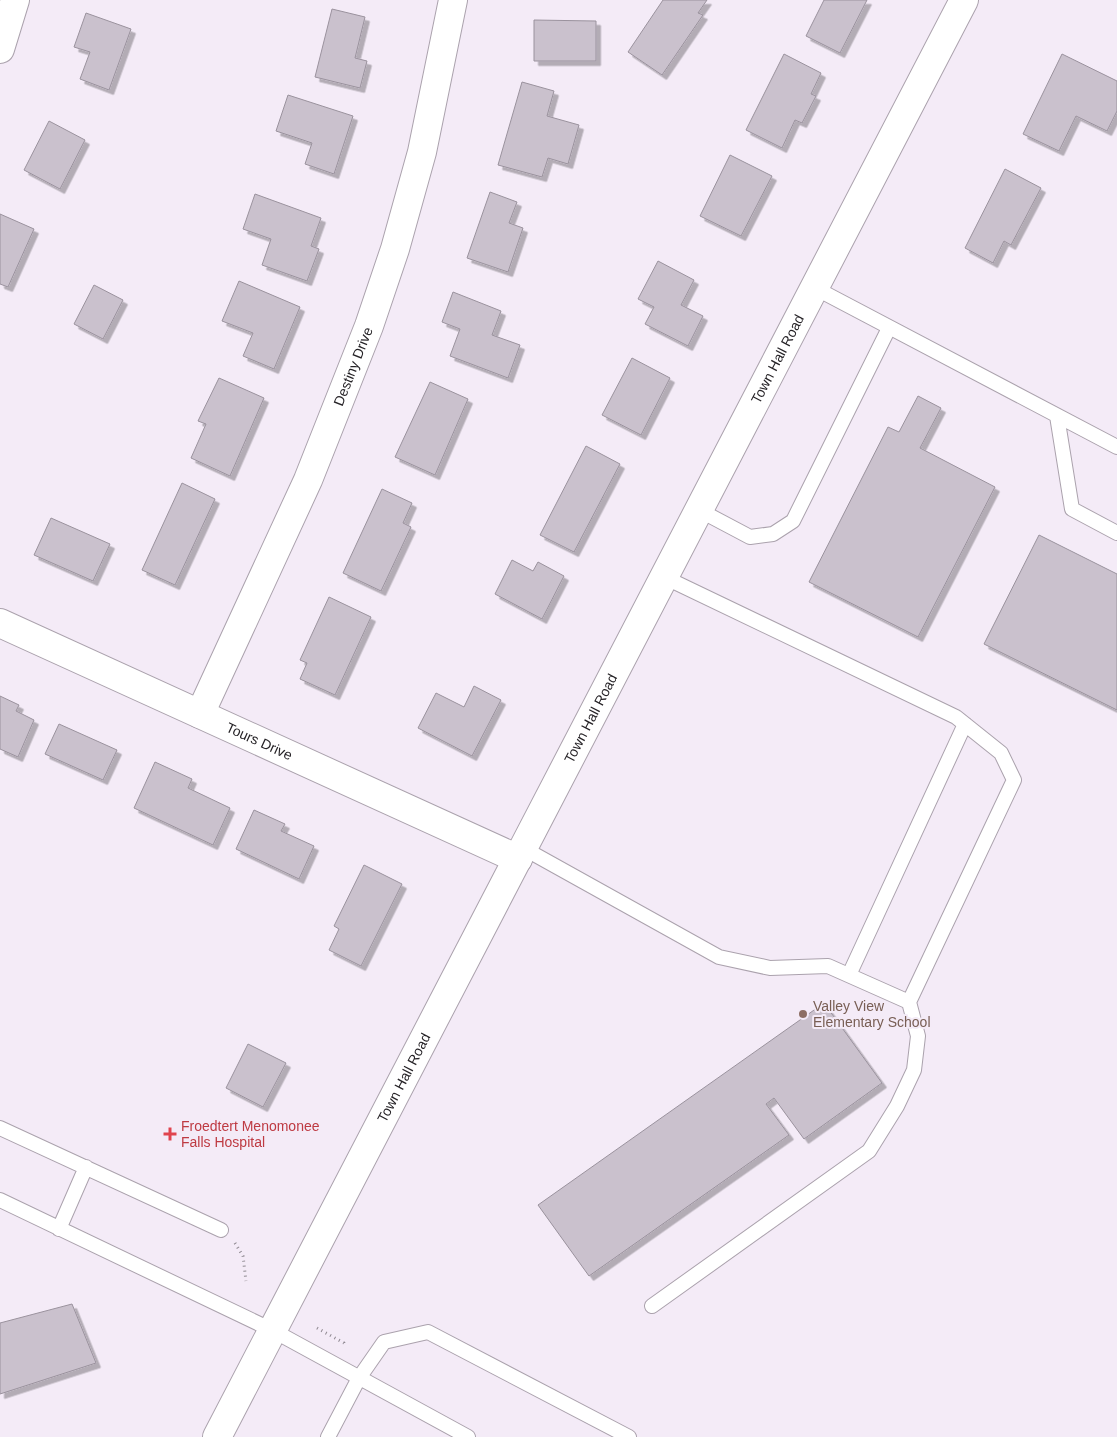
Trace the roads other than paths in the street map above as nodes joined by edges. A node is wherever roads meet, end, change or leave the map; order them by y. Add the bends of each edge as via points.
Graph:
1 (15, 0) edge
2 (453, 0) edge
3 (964, 0) edge
4 (2, 38) edge
5 (815, 288) junction
6 (889, 328) junction
7 (1057, 416) junction
8 (1117, 447) edge
9 (699, 510) junction
10 (1117, 533) edge
11 (664, 577) junction
12 (0, 623) edge
13 (200, 714) junction
14 (965, 724) junction
15 (520, 854) junction
16 (849, 974) junction
17 (909, 1002) junction
18 (0, 1128) edge
19 (86, 1168) junction
20 (0, 1200) edge
21 (59, 1229) junction
22 (221, 1230) road end
23 (652, 1306) dead end
24 (272, 1330) junction
25 (359, 1378) junction
26 (217, 1437) edge
27 (328, 1437) edge
28 (468, 1437) edge
29 (629, 1437) edge

1 - 4 street
2 - 13 street, Destiny Drive via 422,152 369,326 308,480
3 - 5 street, Town Hall Road
5 - 6 lane
5 - 9 street, Town Hall Road
6 - 7 lane
6 - 9 lane via 793,521 773,534 750,536
7 - 8 lane
7 - 10 lane via 1072,510
9 - 11 street, Town Hall Road
11 - 14 lane
11 - 15 street, Town Hall Road
12 - 13 street, Tours Drive
13 - 15 street, Tours Drive
14 - 16 lane
14 - 17 lane via 1001,753 1014,780
15 - 16 lane via 719,957 770,968 828,966
15 - 24 street, Town Hall Road
16 - 17 lane
17 - 23 lane via 918,1036 914,1070 897,1106 869,1151
18 - 19 lane
19 - 21 lane
19 - 22 lane
20 - 21 lane
21 - 24 lane
24 - 25 lane
24 - 26 street, Town Hall Road
25 - 27 lane
25 - 28 lane
25 - 29 lane via 384,1342 428,1332

